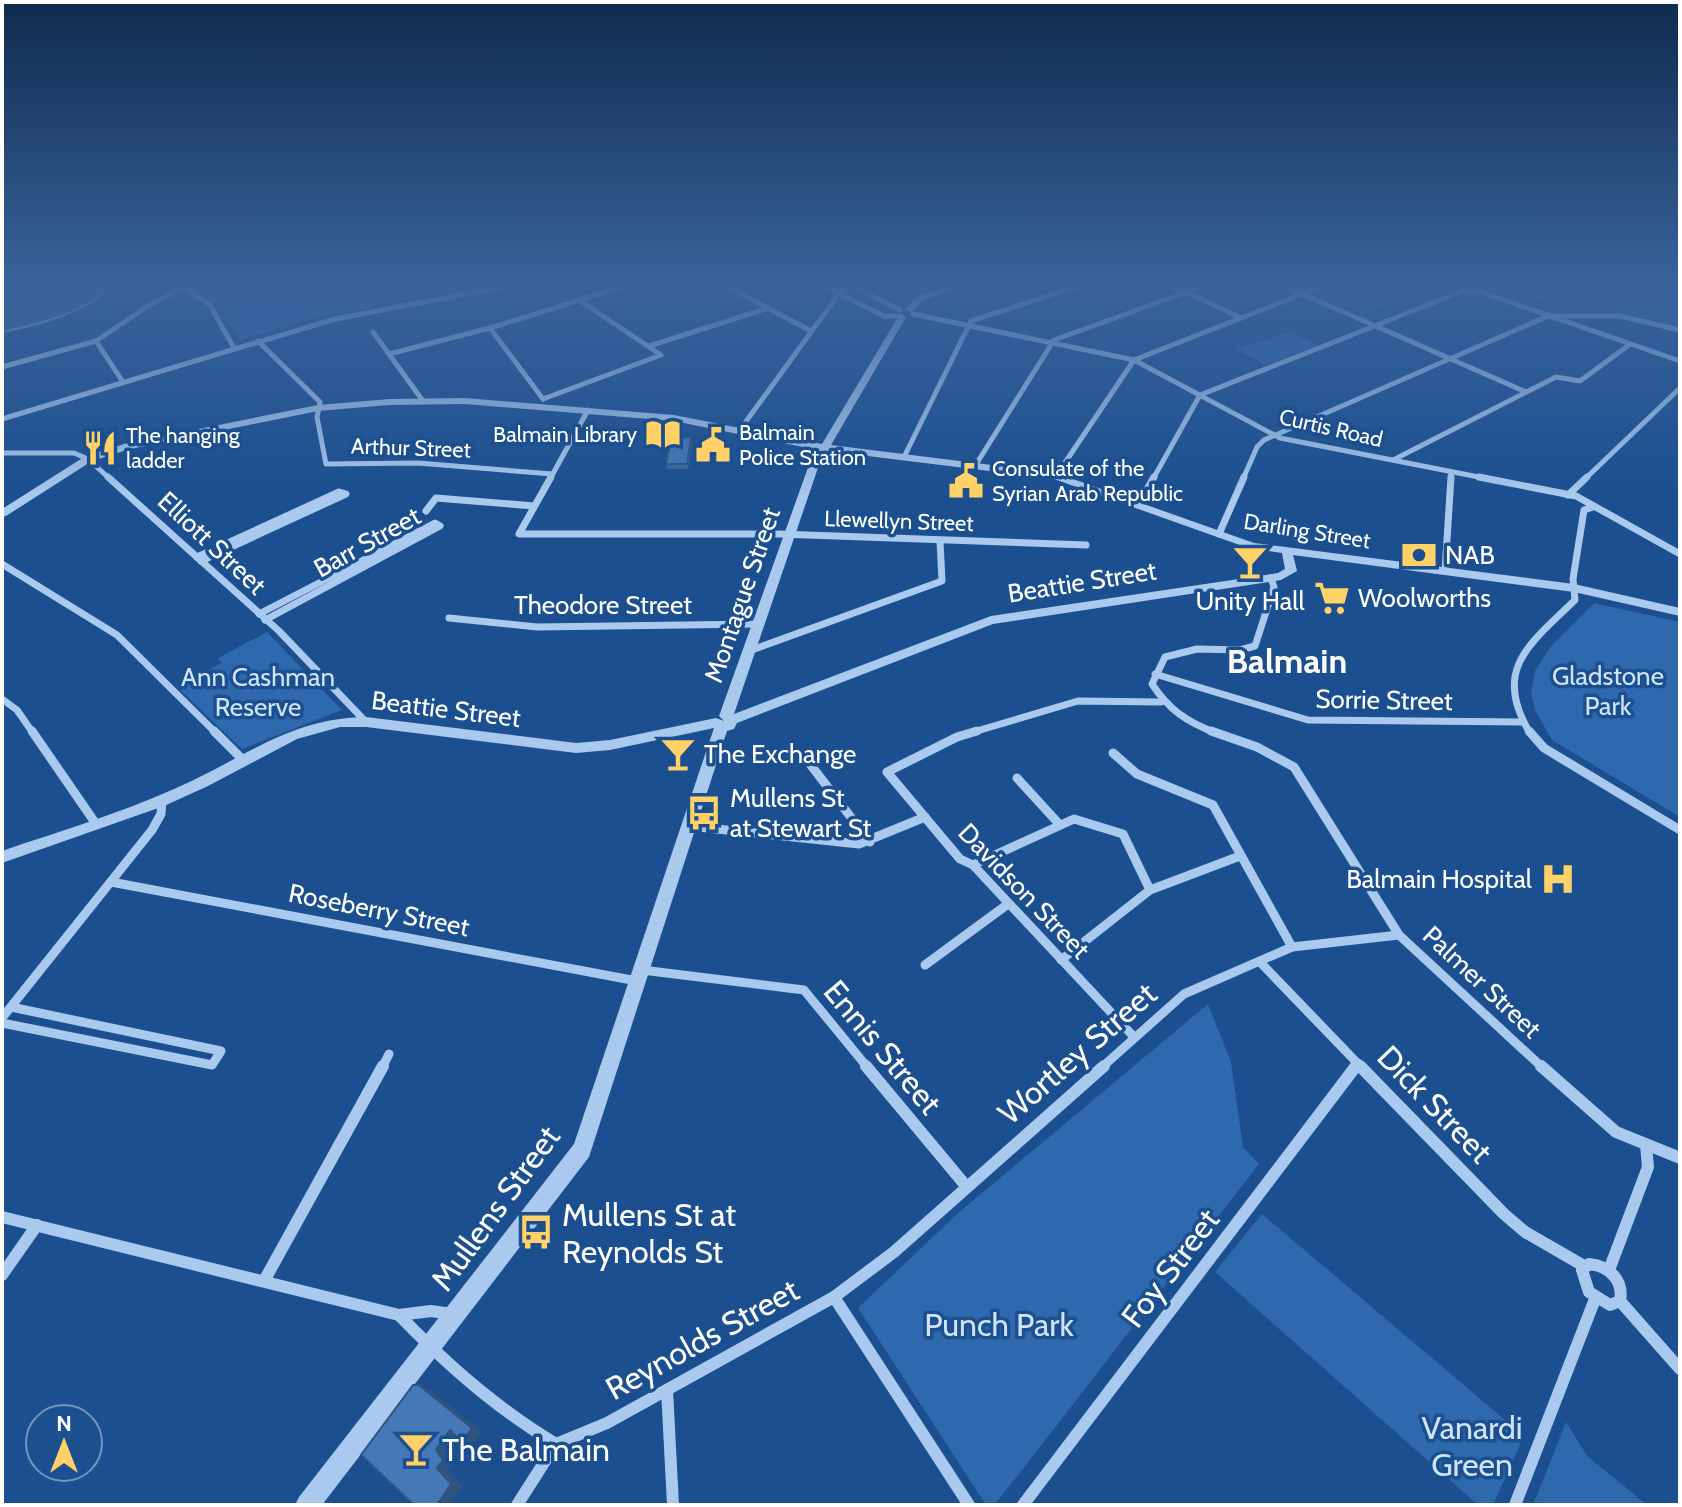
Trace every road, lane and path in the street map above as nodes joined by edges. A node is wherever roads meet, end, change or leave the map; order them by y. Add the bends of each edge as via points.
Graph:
1 (44, 355) edge
2 (105, 355) edge
3 (210, 355) edge
4 (273, 355) edge
5 (390, 355) edge
6 (508, 355) edge
7 (660, 355) edge
8 (793, 355) edge
9 (879, 355) edge
10 (953, 355) edge
11 (1043, 355) edge
12 (1111, 355) edge
13 (1146, 355) edge
14 (1301, 355) edge
15 (1445, 355) edge
16 (1457, 355) edge
17 (1615, 355) edge
18 (1451, 358) junction
19 (1134, 360) junction
20 (2, 367) edge
21 (123, 382) junction
22 (1680, 388) edge
23 (1526, 392) junction
24 (1200, 395) junction
25 (423, 401) junction
26 (540, 403) junction
27 (318, 408) junction
28 (588, 410) junction
29 (2, 419) edge
30 (739, 431) junction
31 (1273, 436) junction
32 (824, 447) junction
33 (2, 453) edge
34 (904, 457) junction
35 (88, 459) junction
36 (1393, 460) junction
37 (975, 466) junction
38 (1451, 472) junction
39 (552, 474) junction
40 (1056, 476) junction
41 (1568, 495) junction
42 (1138, 505) junction
43 (534, 506) junction
44 (1593, 507) junction
45 (426, 511) dead end
46 (2, 514) edge
47 (297, 514) junction
48 (1219, 534) junction
49 (789, 535) junction
50 (940, 541) junction
51 (1086, 545) dead end
52 (398, 546) junction
53 (1287, 551) junction
54 (1680, 554) edge
55 (199, 559) junction
56 (2, 564) edge
57 (1445, 571) junction
58 (1271, 578) junction
59 (1574, 588) junction
60 (1680, 612) edge
61 (262, 617) junction
62 (449, 618) dead end
63 (758, 624) junction
64 (749, 651) junction
65 (1155, 674) junction
66 (2, 699) edge
67 (1161, 702) junction
68 (366, 722) junction
69 (724, 722) junction
70 (1523, 722) junction
71 (1113, 753) dead end
72 (803, 755) dead end
73 (242, 759) junction
74 (1017, 778) dead end
75 (162, 800) junction
76 (925, 817) junction
77 (96, 824) junction
78 (1060, 825) junction
79 (689, 826) junction
80 (1680, 830) edge
81 (870, 842) junction
82 (1240, 856) junction
83 (2, 857) edge
84 (973, 865) junction
85 (111, 882) junction
86 (1150, 890) junction
87 (1008, 904) junction
88 (1399, 935) junction
89 (1292, 947) junction
90 (1061, 960) junction
91 (1260, 962) junction
92 (925, 965) dead end
93 (640, 976) junction
94 (11, 1007) junction
95 (2, 1020) edge
96 (120, 1030) junction
97 (1134, 1037) junction
98 (109, 1046) junction
99 (389, 1054) dead end
100 (1358, 1063) junction
101 (1646, 1145) junction
102 (1680, 1158) edge
103 (966, 1186) junction
104 (2, 1217) edge
105 (37, 1225) junction
106 (1584, 1266) junction
107 (1609, 1270) junction
108 (2, 1275) edge
109 (264, 1281) junction
110 (834, 1297) junction
111 (1595, 1299) junction
112 (1620, 1301) junction
113 (399, 1315) junction
114 (457, 1315) junction
115 (431, 1348) junction
116 (1680, 1369) edge
117 (667, 1390) junction
118 (556, 1444) junction
119 (307, 1505) edge
120 (517, 1505) edge
121 (673, 1505) edge
122 (969, 1505) edge
123 (1023, 1505) edge
124 (1515, 1505) edge

1 - 20 street
2 - 21 street
3 - 21 street
4 - 27 street via 320,402
5 - 25 street
6 - 26 street
7 - 26 street
8 - 30 street
9 - 32 street, Montague Street
10 - 34 street
11 - 37 street
12 - 19 street, Curtis Road
13 - 19 street
14 - 24 street
15 - 18 street
16 - 18 street
17 - 23 street via 1580,381 1556,377
18 - 23 street
18 - 31 street
19 - 24 street, Curtis Road
19 - 40 street
21 - 29 street
22 - 41 street
23 - 36 street
24 - 31 street, Curtis Road
24 - 42 street
25 - 26 street, Darling Street
25 - 27 street, Darling Street
26 - 28 street, Darling Street
27 - 35 street, Darling Street via 202,429
27 - 39 street, Arthur Street via 326,464 418,463
28 - 30 street, Darling Street
28 - 39 street
30 - 32 street, Darling Street
31 - 36 street, Curtis Road
31 - 48 street via 1257,447
32 - 34 street, Darling Street
32 - 49 street, Montague Street
33 - 35 street via 74,453
34 - 37 street, Darling Street
35 - 46 street, Darling Street
35 - 55 street, Elliott Street
36 - 38 street, Curtis Road
37 - 40 street, Darling Street
38 - 41 street, Curtis Road
38 - 57 street
39 - 43 street
40 - 42 street, Darling Street
41 - 44 street, Curtis Road
42 - 48 street, Darling Street
43 - 45 street via 436,498
43 - 49 street, Llewellyn Street via 519,534
44 - 54 street, Curtis Road
44 - 59 street via 1584,510
47 - 47 street via 339,492 346,494
47 - 55 street
48 - 53 street, Darling Street
49 - 50 street, Llewellyn Street
49 - 63 street, Montague Street
50 - 51 street, Llewellyn Street
50 - 64 street via 942,581
52 - 52 street, Barr Street via 435,523 440,526
52 - 61 street, Barr Street
53 - 57 street, Darling Street
53 - 58 street via 1291,571
55 - 61 street, Elliott Street
56 - 73 street via 117,635
57 - 59 street, Darling Street
58 - 65 street via 1274,587 1255,646 1172,654
58 - 69 street, Beattie Street via 991,620
59 - 60 street, Darling Street
59 - 70 street via 1575,600 1534,640 1514,670 1513,697
61 - 68 street, Elliott Street
62 - 63 street, Theodore Street via 537,627
63 - 64 street, Montague Street
64 - 69 street, Montague Street
65 - 67 street via 1152,684
65 - 70 street, Sorrie Street via 1308,720
66 - 77 street via 17,710
67 - 76 street, Davidson Street via 1078,701 957,737 887,772
67 - 88 street, Palmer Street via 1187,722 1277,755 1294,767
68 - 69 street, Beattie Street via 576,748
68 - 73 street, Beattie Street via 329,724
69 - 79 street, Mullens Street
70 - 80 street via 1544,748
71 - 82 street via 1137,774 1213,805
72 - 81 street
73 - 75 street, Beattie Street
74 - 78 street
75 - 77 street, Beattie Street
75 - 85 street via 156,824
76 - 81 street
76 - 84 street, Davidson Street via 960,859
77 - 83 street, Beattie Street
78 - 84 street
78 - 86 street via 1074,819 1123,834
79 - 81 street
79 - 93 street, Mullens Street
82 - 86 street
82 - 89 street
84 - 87 street, Davidson Street
85 - 93 street, Roseberry Street
85 - 94 street
86 - 90 street
87 - 90 street, Davidson Street
87 - 92 street
88 - 89 street, Wortley Street
88 - 101 street, Palmer Street via 1600,1120
89 - 91 street, Wortley Street
90 - 97 street, Davidson Street
91 - 97 street, Wortley Street via 1184,994
91 - 100 street, Dick Street
93 - 103 street, Ennis Street via 804,990
93 - 114 street, Mullens Street via 582,1150
94 - 95 street
94 - 96 street
95 - 98 street
96 - 98 street
96 - 98 street via 221,1051 212,1065
97 - 103 street, Wortley Street
99 - 109 street
100 - 106 street, Dick Street via 1525,1232
100 - 123 street, Foy Street
101 - 102 street, Palmer Street
101 - 107 street via 1648,1167
103 - 110 street, Wortley Street via 894,1252
104 - 105 street
105 - 108 street
105 - 109 street
106 - 107 street
106 - 111 street via 1582,1281
107 - 112 street via 1620,1283
109 - 113 street
110 - 117 street, Reynolds Street
110 - 122 street, Reynolds Street
111 - 112 street via 1610,1305
111 - 124 street
112 - 116 street
113 - 114 street
113 - 115 street
114 - 115 street, Mullens Street
115 - 118 street via 526,1428
115 - 119 street, Mullens Street
117 - 118 street, Reynolds Street
117 - 121 street
118 - 120 street

